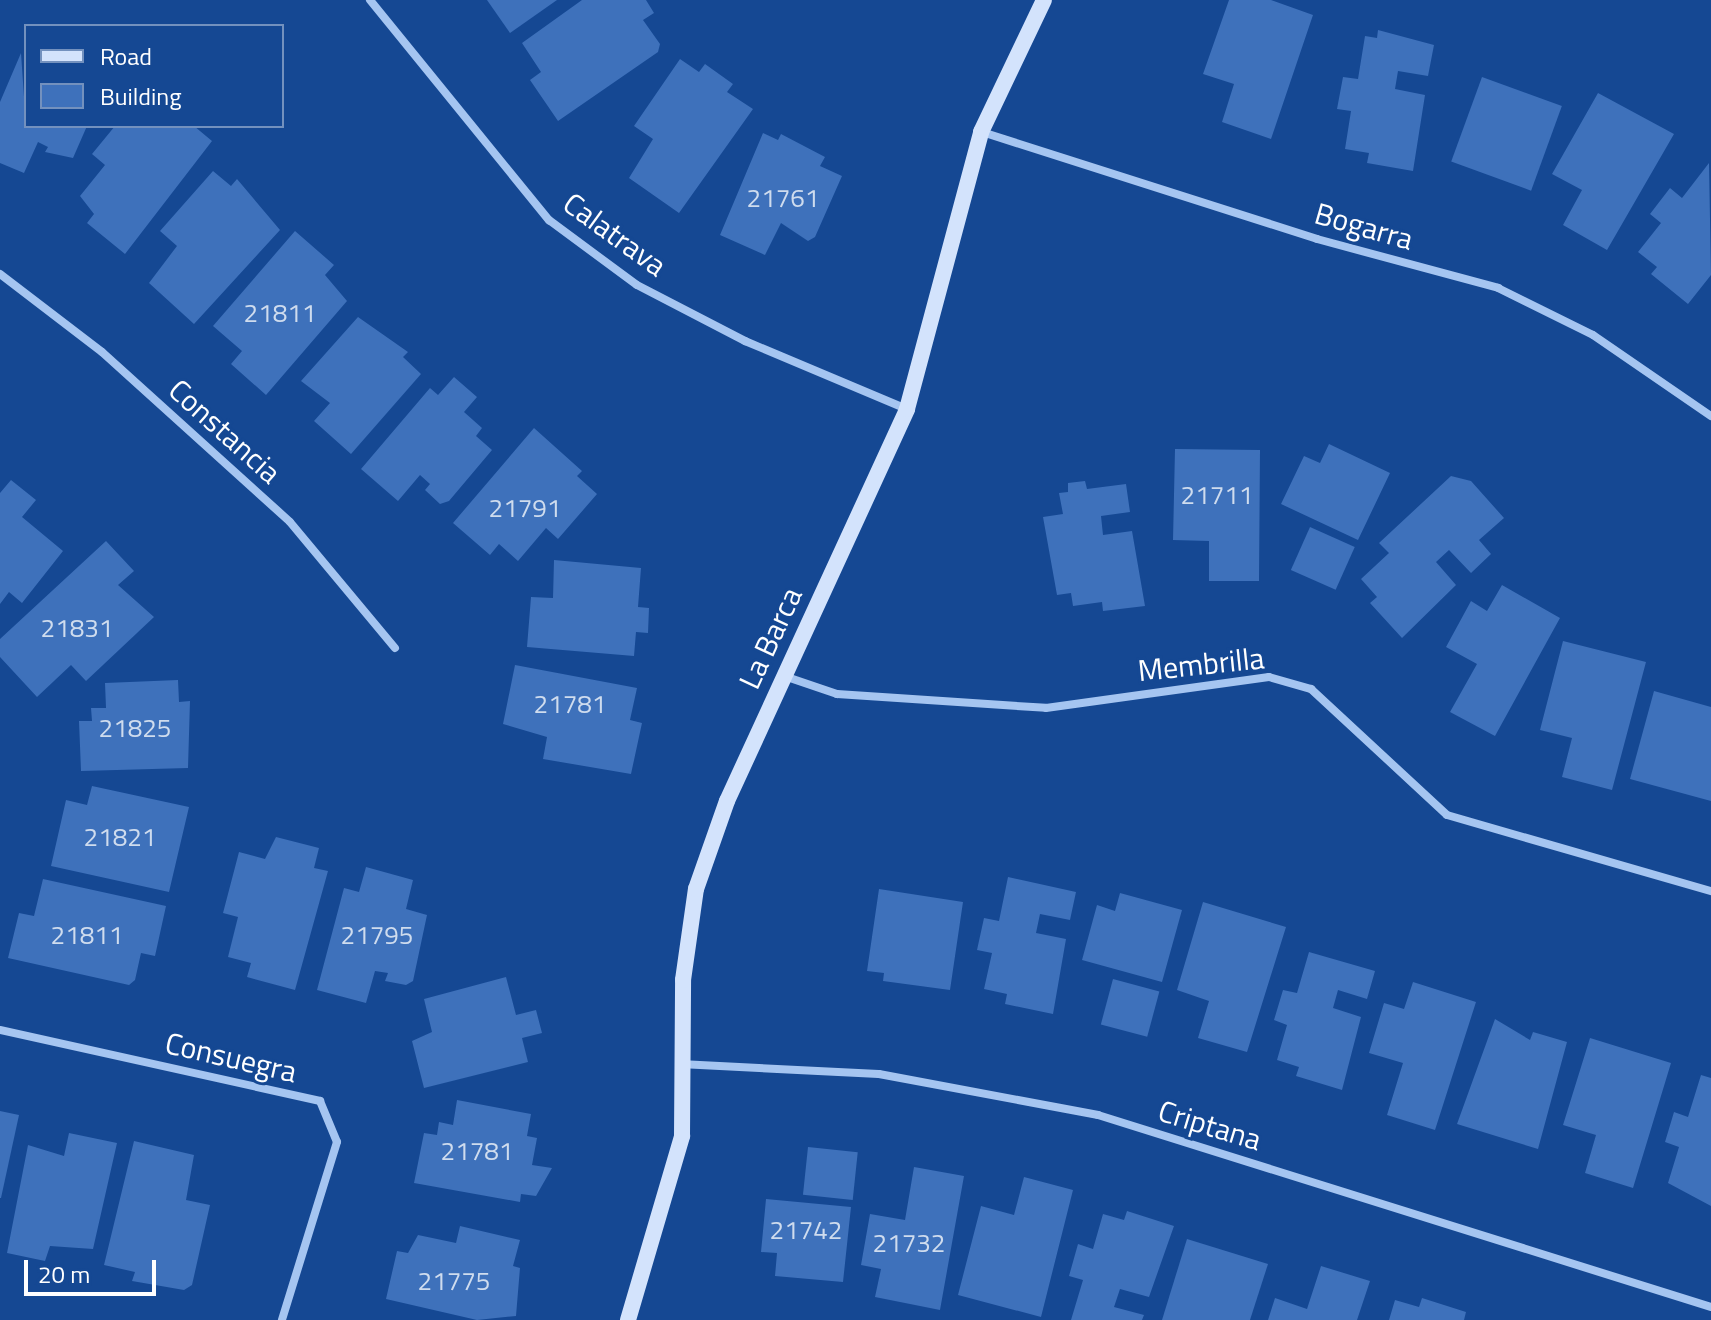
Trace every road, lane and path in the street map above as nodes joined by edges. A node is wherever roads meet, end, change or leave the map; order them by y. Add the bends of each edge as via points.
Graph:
1 (370, 0) edge
2 (1044, 0) edge
3 (981, 132) junction
4 (0, 274) edge
5 (907, 409) junction
6 (1711, 416) edge
7 (395, 648) dead end
8 (783, 675) junction
9 (1711, 891) edge
10 (0, 1030) edge
11 (679, 1064) junction
12 (1711, 1307) edge
13 (282, 1320) edge
14 (628, 1320) edge

1 - 5 street, Calatrava via 549,220 637,285 745,341
2 - 3 street, La Barca
3 - 5 street, La Barca
3 - 6 street, Bogarra via 1317,239 1498,288 1593,335
4 - 7 street, Constancia via 102,352 290,522
5 - 8 street, La Barca
8 - 9 street, Membrilla via 837,694 1046,708 1269,677 1311,689 1447,815
8 - 11 street, La Barca via 696,889
10 - 13 street, Consuegra via 320,1101 337,1142
11 - 12 street, Criptana via 879,1074 1098,1115
11 - 14 street, La Barca via 682,1136

